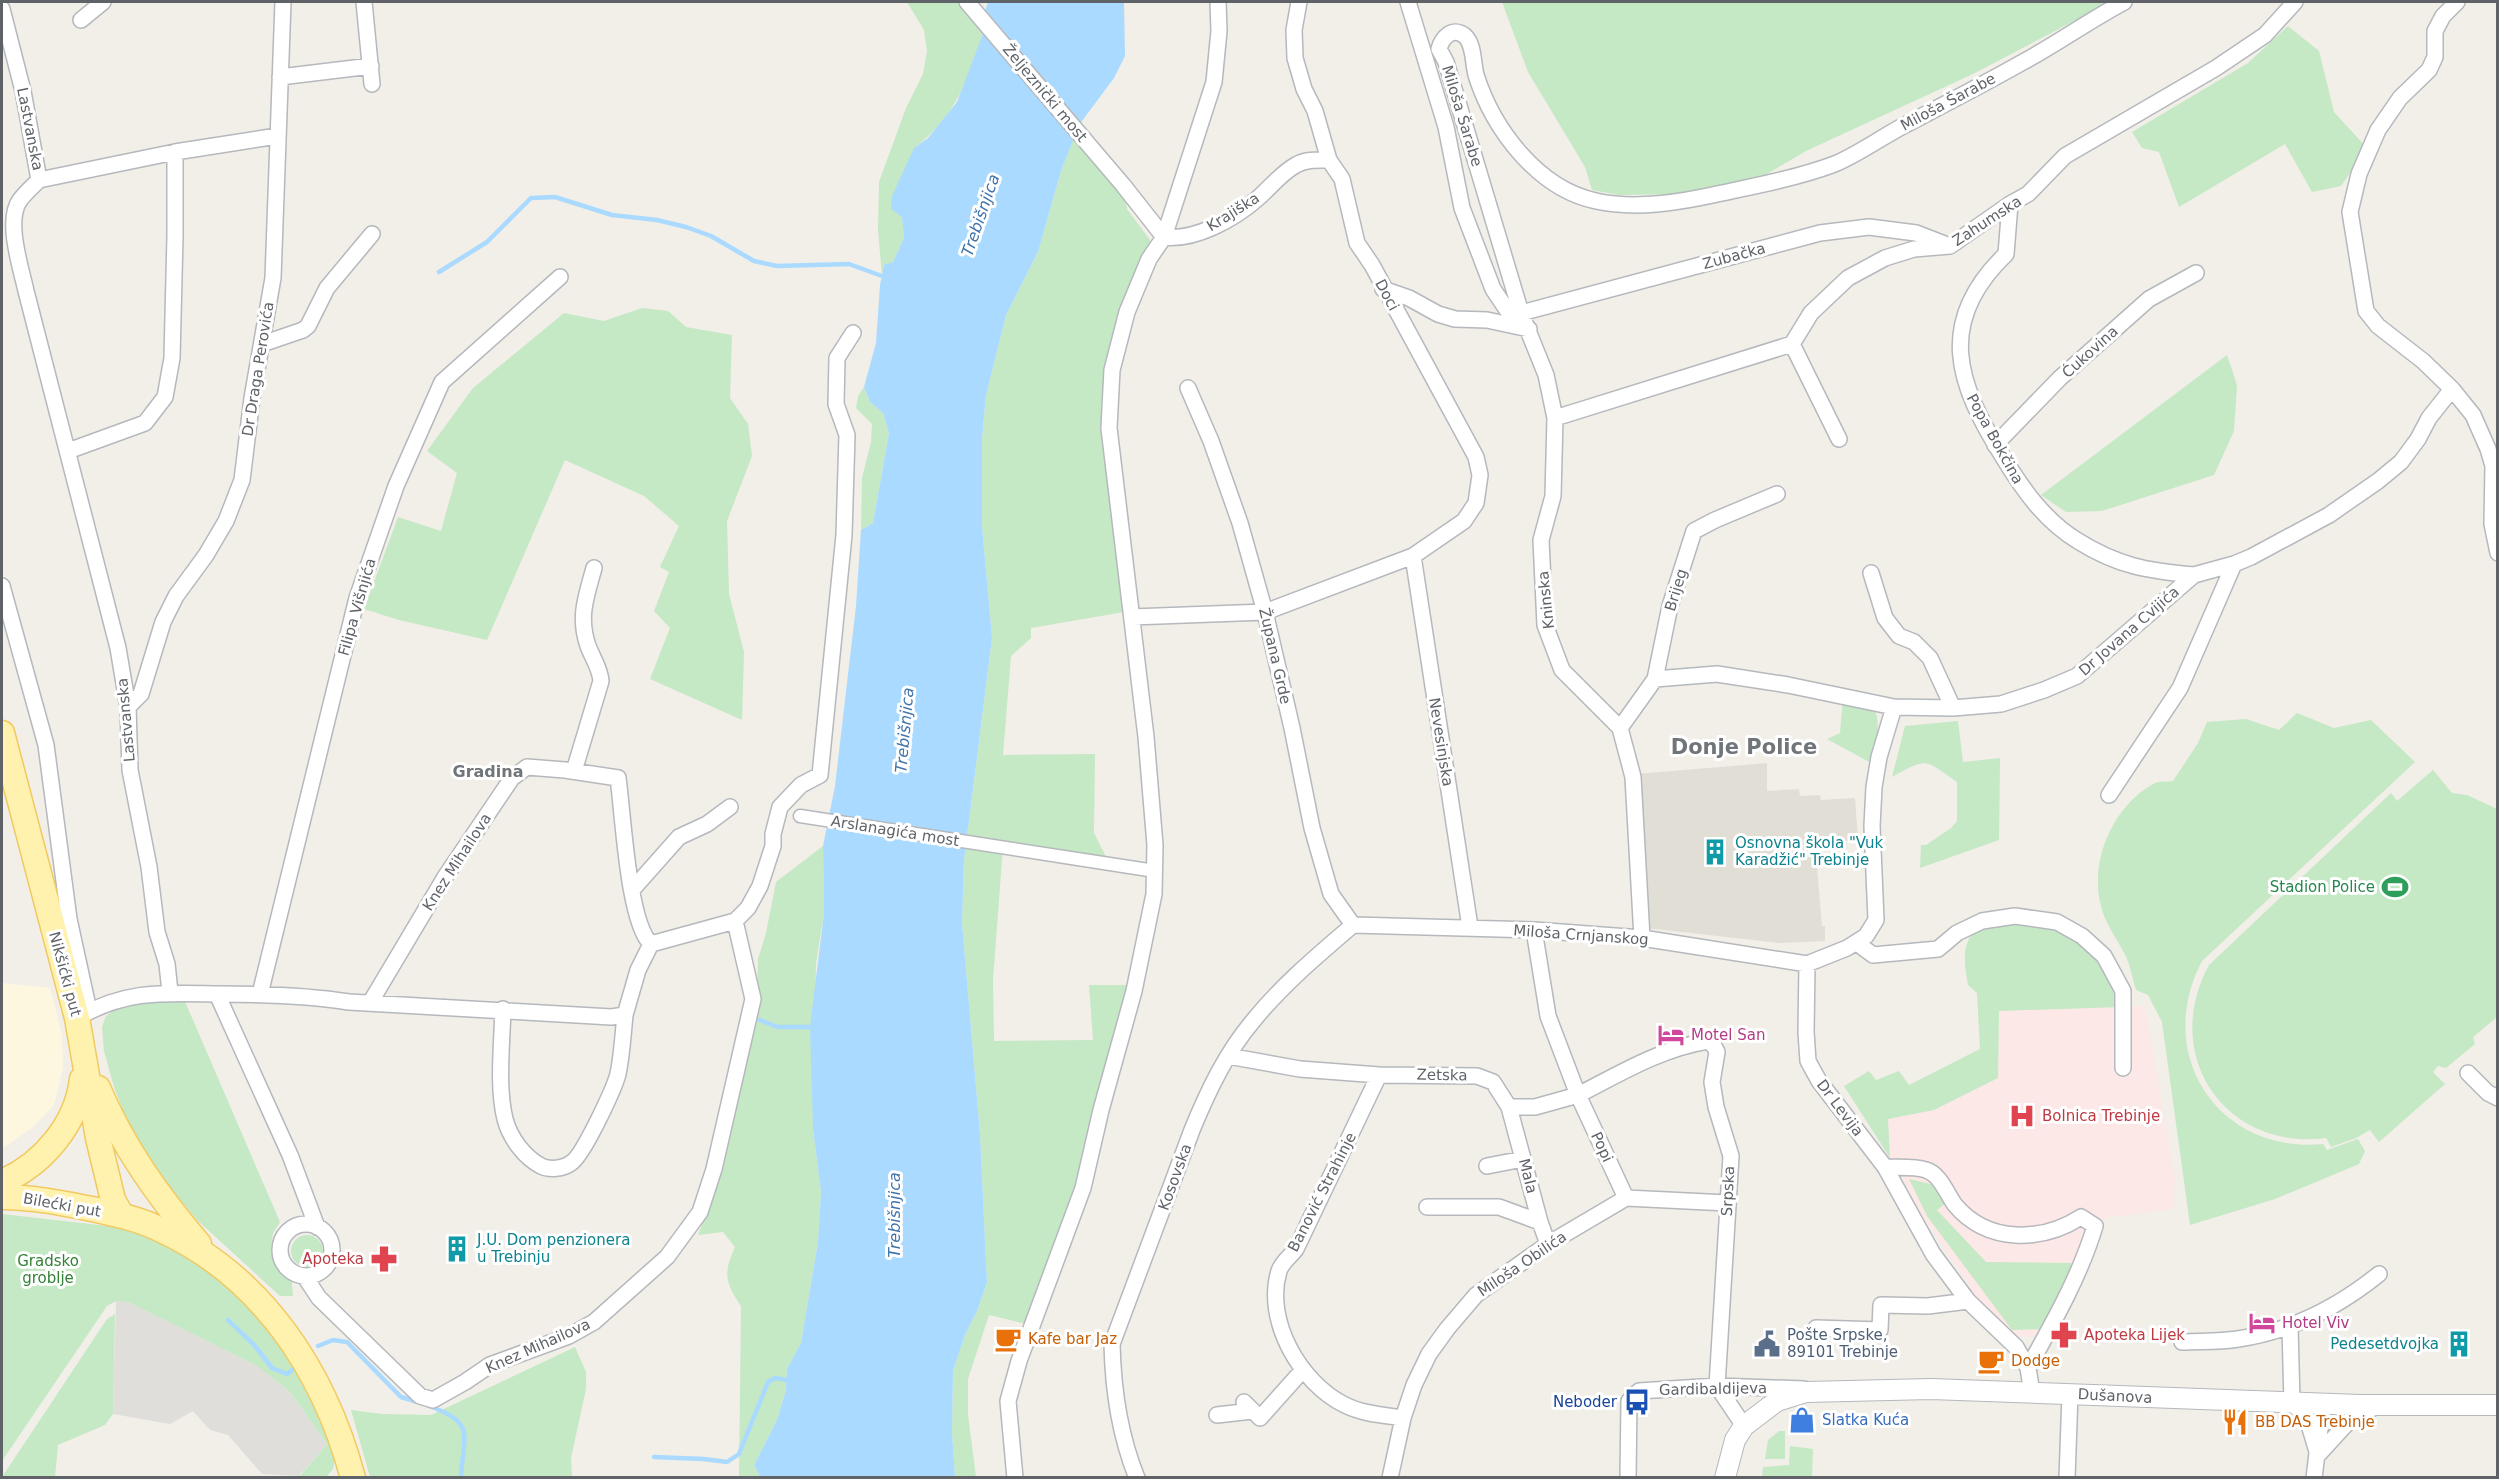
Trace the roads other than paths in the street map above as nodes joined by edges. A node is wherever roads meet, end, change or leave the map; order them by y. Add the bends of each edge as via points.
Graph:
1 (103, 2) edge
2 (283, 2) edge
3 (364, 2) edge
4 (967, 2) edge
5 (1218, 2) edge
6 (1299, 2) edge
7 (1408, 2) edge
8 (2124, 2) edge
9 (2295, 2) edge
10 (2457, 2) edge
11 (2, 9) edge
12 (81, 20) dead end
13 (371, 66) junction
14 (280, 77) junction
15 (372, 84) dead end
16 (277, 136) junction
17 (175, 152) junction
18 (1329, 160) junction
19 (39, 180) junction
20 (2010, 204) junction
21 (372, 234) dead end
22 (1164, 237) junction
23 (1950, 246) junction
24 (2196, 273) dead end
25 (560, 277) dead end
26 (1383, 289) junction
27 (1521, 313) junction
28 (1529, 329) junction
29 (853, 333) dead end
30 (262, 344) junction
31 (1792, 344) junction
32 (1188, 388) dead end
33 (2452, 389) junction
34 (1555, 418) junction
35 (1839, 439) dead end
36 (1995, 445) junction
37 (68, 451) junction
38 (1777, 494) dead end
39 (2498, 553) edge
40 (1413, 556) junction
41 (2234, 564) junction
42 (594, 568) dead end
43 (1871, 573) dead end
44 (2194, 575) junction
45 (2, 586) edge
46 (1265, 612) junction
47 (1132, 617) junction
48 (1655, 679) junction
49 (128, 707) junction
50 (1894, 707) junction
51 (1953, 708) junction
52 (1620, 728) junction
53 (2, 734) edge
54 (574, 771) junction
55 (2109, 795) dead end
56 (730, 807) dead end
57 (800, 816) dead end
58 (1155, 871) junction
59 (632, 890) junction
60 (735, 921) junction
61 (1353, 925) junction
62 (1470, 927) junction
63 (1534, 930) junction
64 (1642, 938) junction
65 (1857, 943) junction
66 (651, 944) junction
67 (1807, 964) junction
68 (170, 992) junction
69 (217, 994) junction
70 (261, 994) junction
71 (370, 1003) junction
72 (503, 1009) junction
73 (83, 1015) junction
74 (625, 1015) junction
75 (1228, 1056) junction
76 (85, 1059) junction
77 (2123, 1068) dead end
78 (2468, 1073) dead end
79 (1378, 1075) junction
80 (1578, 1095) junction
81 (2498, 1098) edge
82 (1509, 1107) junction
83 (1523, 1159) junction
84 (1487, 1166) dead end
85 (1884, 1167) junction
86 (2, 1182) edge
87 (2, 1197) edge
88 (1626, 1198) junction
89 (1728, 1203) junction
90 (1427, 1207) dead end
91 (122, 1216) junction
92 (1540, 1222) junction
93 (317, 1227) junction
94 (1548, 1245) junction
95 (214, 1261) junction
96 (2379, 1274) dead end
97 (305, 1277) junction
98 (1968, 1301) junction
99 (2290, 1327) junction
100 (1816, 1328) dead end
101 (2182, 1342) dead end
102 (2028, 1368) junction
103 (1302, 1371) junction
104 (1717, 1386) junction
105 (1843, 1390) junction
106 (2032, 1393) junction
107 (2070, 1394) junction
108 (2292, 1403) junction
109 (2323, 1404) junction
110 (2378, 1405) junction
111 (2498, 1406) edge
112 (1217, 1415) dead end
113 (1403, 1418) junction
114 (1744, 1426) junction
115 (2318, 1455) junction
116 (353, 1478) edge
117 (1016, 1478) edge
118 (1137, 1478) edge
119 (1390, 1478) edge
120 (1628, 1478) edge
121 (1725, 1478) edge
122 (2067, 1478) edge
123 (2314, 1478) edge

1 - 12 street
2 - 14 street, Dr Draga Perovića
3 - 13 street
4 - 22 street, Željeznički most
5 - 22 street via 1214,82
6 - 18 street, Doci via 1295,58 1304,89 1316,111
7 - 27 street, Miloša Šarabe via 1446,127 1462,208 1493,289 1507,310
8 - 27 street, Miloša Šarabe via 2025,62 1835,165 1697,199 1628,206 1595,201 1568,191 1523,156 1486,100 1469,42 1457,33 1449,34 1442,38 1439,49
9 - 20 street, Zahumska via 2265,35 2065,156 2028,194
10 - 33 street via 2435,31 2435,57 2429,70 2400,98 2378,130 2359,174 2350,212 2366,311 2378,326
11 - 19 street, Lastvanska via 23,91
13 - 14 street
13 - 15 street
14 - 16 street, Dr Draga Perovića
16 - 17 street
16 - 30 street, Dr Draga Perovića via 273,278
17 - 19 street
17 - 37 street via 172,358 165,397 145,423
18 - 22 street, Krajiška via 1297,164 1255,200 1214,227 1190,236
18 - 26 street, Doci via 1342,179 1357,243
19 - 37 street, Lastvanska via 19,201 14,231
20 - 23 street, Zahumska
20 - 36 street, Popa Bokčina via 2006,254 1974,291 1960,338 1962,374 1972,404
21 - 30 street via 327,288 308,326
22 - 47 street via 1137,284 1112,370 1109,428
23 - 27 street, Zubačka via 1916,233 1869,227 1821,233
23 - 31 street, Zahumska via 1914,249 1885,258 1848,278 1811,313
24 - 36 street, Ćukovina via 2150,299 2060,378
25 - 70 street, Filipa Višnjića via 442,382 396,486 357,598
26 - 28 street via 1455,319 1487,320
26 - 40 street, Doci via 1476,457 1479,475 1476,503 1464,521
27 - 28 street, Kninska
28 - 34 street, Kninska via 1546,375
29 - 60 street via 837,358 836,404 847,435 844,535 820,775 801,785 780,807 760,886 748,908
30 - 49 street, Dr Draga Perovića via 242,480 226,521 176,596 163,622 141,694
31 - 34 street
31 - 35 street
32 - 46 street, Župana Grde via 1240,523
33 - 39 street via 2473,415 2493,466 2492,524
33 - 41 street, Dr Jovana Cvijića via 2401,462 2378,481 2329,514
34 - 52 street, Kninska via 1553,496 1541,540 1545,625 1562,670
36 - 44 street, Popa Bokčina via 2041,512 2076,540 2108,558 2149,571
37 - 49 street, Lastvanska via 118,648
38 - 48 street, Brijeg via 1694,531 1670,606
40 - 46 street, Doci
40 - 62 street, Nevesinjska
41 - 44 street, Dr Jovana Cvijića
41 - 55 street via 2180,688
42 - 54 street via 582,629 601,672 601,681
43 - 51 street via 1885,618 1899,636 1914,642 1930,658
44 - 51 street, Dr Jovana Cvijića via 2077,676 2001,704
45 - 73 street, Nikšićki put via 46,745
46 - 47 street, Doci
46 - 61 street, Župana Grde via 1312,828 1331,894
47 - 58 street via 1146,736
48 - 50 street, Dr Jovana Cvijića via 1717,674
48 - 52 street, Brijeg
49 - 68 street, Lastvanska via 130,770
50 - 51 street, Dr Jovana Cvijića
50 - 65 street via 1874,788 1876,920
52 - 64 street via 1633,777
53 - 73 main road, Nikšićki put
54 - 59 street, Knez Mihailova via 618,778
54 - 71 street, Knez Mihailova via 527,767 513,778 445,877
56 - 59 street via 679,837
57 - 58 street, Arslanagića most
58 - 117 street via 1134,991 1083,1188 1008,1401
59 - 66 street, Knez Mihailova via 643,937
60 - 66 street
60 - 97 street, Knez Mihailova via 753,999 714,1169 700,1212 667,1257 594,1322 569,1336 490,1365 432,1400 420,1396 319,1298
61 - 62 street, Miloša Crnjanskog
61 - 75 street, Kosovska via 1284,986 1251,1022
62 - 63 street, Miloša Crnjanskog
63 - 64 street, Miloša Crnjanskog
63 - 80 street via 1548,1016
64 - 67 street, Miloša Crnjanskog
65 - 67 street
65 - 77 street via 1873,956 1938,949 1957,933 1982,921 2015,915 2057,922 2082,936 2104,956 2123,991
66 - 74 street via 638,970
67 - 85 street, Dr Levija via 1809,1061 1819,1081
68 - 69 street
68 - 73 street via 144,994
69 - 70 street
69 - 93 street via 290,1155
70 - 71 street
71 - 72 street
72 - 74 street
72 - 74 street via 502,1097 506,1121 519,1147 545,1168 572,1163 581,1152 618,1074
73 - 76 main road, Nikšićki put
75 - 79 street, Zetska via 1300,1069
75 - 118 street, Kosovska via 1192,1130 1112,1344 1119,1424
76 - 86 main road via 76,1109 63,1129 33,1164
76 - 91 main road, Nikšićki put via 98,1138 113,1200
76 - 95 main road via 129,1151 166,1204
78 - 81 street
79 - 82 street, Zetska via 1477,1076 1493,1082
79 - 103 street, Banović Strahinje via 1296,1249 1280,1271 1276,1291 1280,1327
80 - 82 street via 1535,1107
80 - 88 street, Popi
80 - 89 street, Srpska via 1658,1056 1708,1041 1717,1052 1712,1082 1731,1156
82 - 83 street, Mala
83 - 84 street
83 - 92 street, Mala
85 - 98 street, Dr Levija via 1933,1254
85 - 102 street via 1928,1170 1956,1206 1981,1226 2001,1233 2049,1233 2081,1217 2095,1226 2088,1249
87 - 91 main road, Bilećki put via 42,1199
88 - 89 street
88 - 94 street, Miloša Obilića
89 - 104 street, Srpska
90 - 92 street via 1499,1207
91 - 95 main road, Bilećki put via 158,1228
92 - 94 street, Mala
93 - 97 street via 330,1239 332,1256 322,1271
93 - 97 street via 309,1224 293,1228 280,1248 289,1270
94 - 113 street, Miloša Obilića via 1476,1295 1447,1329 1414,1384
95 - 116 main road via 260,1301 290,1335 321,1392
96 - 99 street via 2337,1304
98 - 100 street via 1928,1306 1881,1305 1880,1330
98 - 102 street, Dr Levija via 2016,1347
99 - 101 street via 2237,1340
99 - 108 street
102 - 106 street, Dr Levija
103 - 112 street via 1260,1418 1248,1406
103 - 113 street, Banović Strahinje via 1343,1404 1363,1412
104 - 105 street, Gardibaldijeva
104 - 114 street
104 - 120 street, Gardibaldijeva via 1639,1391 1629,1401
105 - 106 street, Dušanova
105 - 114 street, Dušanova via 1786,1397 1766,1407
106 - 107 street, Dušanova
107 - 108 street, Dušanova
107 - 122 street
108 - 109 street, Dušanova
108 - 115 street via 2307,1418
109 - 110 street, Dušanova
109 - 115 street
110 - 111 street, Dušanova
110 - 115 street via 2351,1419
113 - 119 street, Miloša Obilića
114 - 121 street via 1732,1450
115 - 123 street

